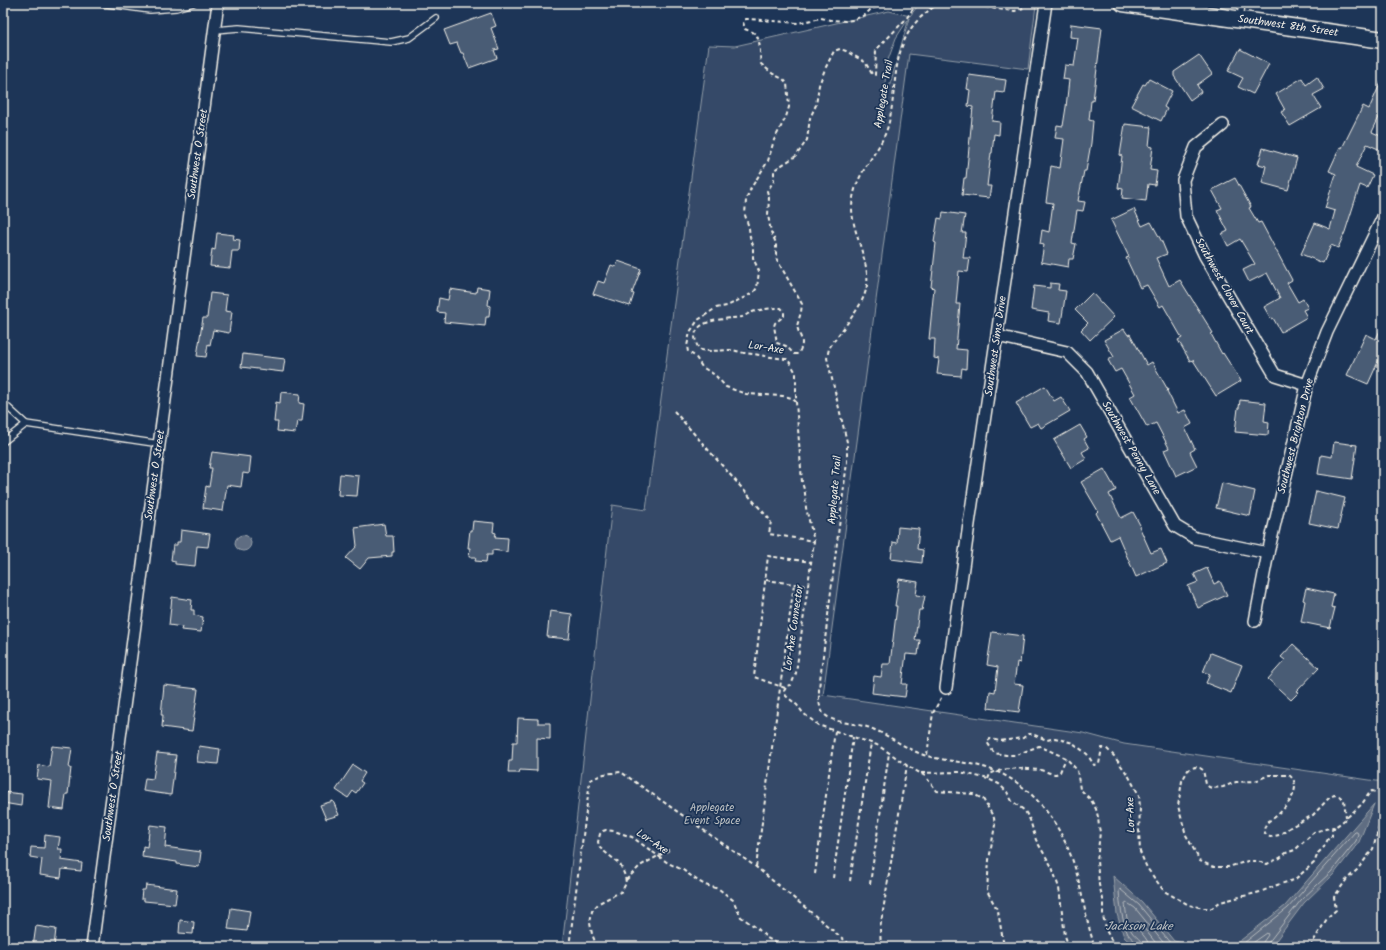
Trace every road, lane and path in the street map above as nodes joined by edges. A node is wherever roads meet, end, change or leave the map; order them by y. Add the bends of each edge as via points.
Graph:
1 (100, 3) edge
2 (193, 3) edge
3 (218, 3) edge
4 (880, 3) edge
5 (917, 3) edge
6 (925, 3) edge
7 (1028, 3) edge
8 (1046, 3) edge
9 (1123, 3) edge
10 (1242, 3) edge
11 (932, 9) junction
12 (436, 18) dead end
13 (1240, 19) junction
14 (215, 30) junction
15 (1383, 33) edge
16 (1358, 36) junction
17 (1383, 40) edge
18 (1223, 126) dead end
19 (1383, 217) edge
20 (997, 336) junction
21 (1308, 385) junction
22 (796, 402) junction
23 (3, 403) edge
24 (674, 411) dead end
25 (26, 424) junction
26 (3, 442) edge
27 (160, 444) junction
28 (814, 541) junction
29 (1268, 553) junction
30 (811, 562) junction
31 (766, 580) junction
32 (794, 584) junction
33 (808, 586) junction
34 (1255, 621) dead end
35 (780, 687) junction
36 (785, 688) junction
37 (946, 688) joint
38 (835, 731) junction
39 (853, 736) junction
40 (871, 743) junction
41 (889, 753) junction
42 (927, 756) junction
43 (1066, 758) junction
44 (907, 765) junction
45 (996, 771) junction
46 (919, 773) junction
47 (988, 779) junction
48 (1383, 794) edge
49 (1346, 818) junction
50 (1383, 819) edge
51 (1335, 828) junction
52 (669, 850) dead end
53 (659, 856) junction
54 (756, 867) junction
55 (815, 874) dead end
56 (833, 878) dead end
57 (626, 880) junction
58 (850, 881) dead end
59 (870, 884) dead end
60 (92, 947) edge
61 (569, 947) edge
62 (598, 947) edge
63 (784, 947) edge
64 (852, 947) edge
65 (881, 947) edge
66 (1004, 947) edge
67 (1069, 947) edge
68 (1095, 947) edge
69 (1116, 947) edge
70 (1310, 947) edge

1 - 2 lane via 150,10 176,8
3 - 14 street, Southwest O Street
4 - 22 path via 865,15 845,22 821,18 798,23 750,19 743,22 745,29 757,36 761,64 787,83 789,107 774,140 768,161 746,200 745,215 753,245 753,258 759,271 757,288 753,293 727,306 716,308 698,320 690,332 687,346 688,352 726,387 746,394 783,396
5 - 22 path, Lor-Axe via 906,19 876,50 875,75 865,62 846,51 834,51 819,85 807,140 796,156 774,170 774,181 767,190 768,215 776,243 776,258 802,304 797,326 803,344 798,354 778,343 774,323 784,316 781,308 770,308 751,312 744,317 707,322 699,327 695,334 696,344 701,350 732,350 786,359 796,372
6 - 11 path
7 - 11 path, Applegate Trail via 1015,11 956,3 940,4
8 - 20 street, Southwest Sims Drive
9 - 13 street, Southwest 8th Street
10 - 13 lane
11 - 42 path, Applegate Trail via 915,24 904,41 898,59 888,126 856,186 852,208 867,286 860,304 830,348 827,358 847,442 847,462 819,688 819,705 825,715 882,732
12 - 14 lane via 409,38 391,42 239,28
13 - 16 street, Southwest 8th Street
14 - 27 street, Southwest O Street
15 - 16 street, Southwest 8th Street
16 - 17 street, Southwest 8th Street
18 - 21 street, Southwest Clover Court via 1196,147 1183,180 1186,216 1205,256 1275,375
19 - 21 street, Southwest Brighton Drive via 1327,332
20 - 29 street, Southwest Penny Lane via 1067,352 1087,372 1175,526 1195,538
20 - 37 street, Southwest Sims Drive
21 - 29 street, Southwest Brighton Drive
22 - 28 path, Lor-Axe Connector via 802,482
23 - 25 lane
24 - 28 path via 771,521 770,534
25 - 26 lane
25 - 27 lane
27 - 60 street, Southwest O Street
28 - 30 path, Lor-Axe Connector
29 - 34 street, Southwest Brighton Drive
30 - 31 path via 768,556
30 - 33 path, Lor-Axe Connector
31 - 32 path
31 - 35 path via 754,677
32 - 33 path
32 - 35 path
33 - 36 path, Lor-Axe Connector via 796,673 791,685
35 - 36 path
35 - 54 path
36 - 38 path via 786,696 810,719
37 - 42 path via 933,713
38 - 39 path
38 - 55 path
39 - 40 path
39 - 56 path
40 - 41 path
40 - 58 path
41 - 44 path
41 - 59 path
42 - 45 path, Applegate Trail
43 - 45 path via 1060,772 1056,774 1039,770
43 - 51 path, Lor-Axe via 1039,746 1006,756 994,753 988,740 1023,738 1028,734 1047,740 1055,738 1073,743 1087,754 1094,766 1099,764 1102,748 1106,748 1128,775 1139,795 1140,852 1147,868 1164,890 1189,905 1212,908 1220,902 1294,880 1314,863
43 - 69 path, Lor-Axe via 1077,770 1080,789 1091,800 1098,817 1098,885 1103,899 1103,916 1107,932
44 - 46 path
44 - 65 path via 880,929
45 - 47 path via 990,774
45 - 68 path, Applegate Trail via 1024,788 1056,825 1069,849
46 - 47 path via 960,772
46 - 66 path via 925,776 937,791 973,794 983,799 994,818 987,891 998,911
47 - 67 path via 999,784 1012,801 1025,811 1030,820 1036,840 1046,855 1059,888 1065,936
48 - 49 path, Lor-Axe via 1370,792 1362,804
49 - 51 path, Lor-Axe
49 - 51 path via 1344,800 1334,795 1313,815 1279,835 1270,837 1264,832 1266,823 1274,819 1293,795 1293,780 1288,775 1269,775 1255,781 1209,788 1203,770 1195,767 1188,770 1182,781 1178,809 1186,835 1200,861 1212,867 1228,867 1248,861 1267,864 1295,850 1314,832
50 - 70 path via 1373,849 1334,897 1336,910 1328,917
52 - 53 path
53 - 57 path via 640,866
53 - 57 path, Lor-Axe via 632,837 614,831 603,831 598,842 600,848 620,864
53 - 63 path, Lor-Axe via 705,885 726,893 733,900 741,917 767,938
54 - 61 path via 621,772 604,774 590,780
54 - 64 path
57 - 62 path via 622,891 592,912 590,923

